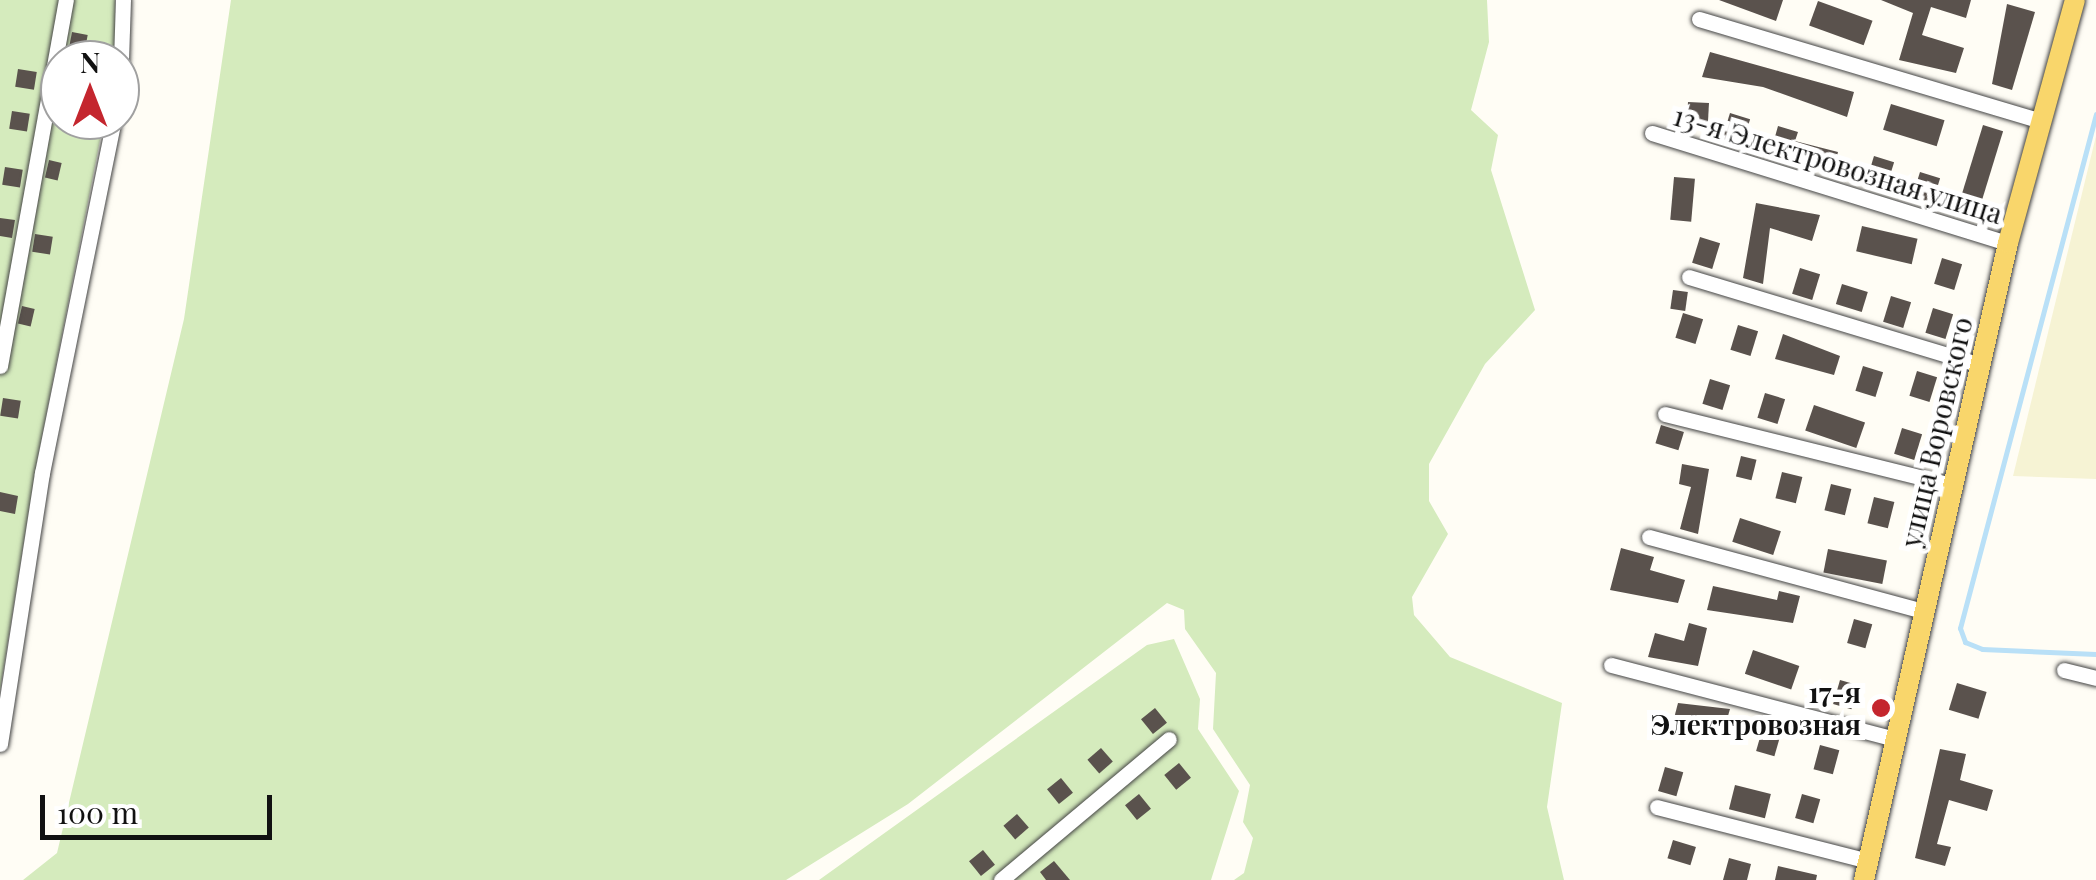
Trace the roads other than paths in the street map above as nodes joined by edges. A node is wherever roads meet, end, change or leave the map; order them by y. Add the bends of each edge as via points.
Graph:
1 (66, 0) edge
2 (123, 0) edge
3 (2072, 1) edge
4 (1700, 20) dead end
5 (122, 40) edge
6 (2042, 121) junction
7 (1652, 132) dead end
8 (110, 140) edge
9 (2008, 243) junction
10 (1689, 277) dead end
11 (1980, 365) junction
12 (0, 366) edge
13 (1665, 414) dead end
14 (1951, 485) junction
15 (1649, 537) dead end
16 (1923, 611) junction
17 (1611, 665) dead end
18 (2064, 670) dead end
19 (2096, 678) edge
20 (1169, 739) dead end
21 (1895, 739) junction
22 (0, 744) edge
23 (1657, 807) dead end
24 (1867, 870) edge
25 (1001, 880) edge

1 - 12 street
2 - 5 street
3 - 6 main road, улица Воровского
4 - 6 street
6 - 9 main road, улица Воровского
7 - 9 street, 13-я Электровозная улица
8 - 22 street via 42,473
9 - 11 main road, улица Воровского
10 - 11 street
11 - 14 main road, улица Воровского
13 - 14 street
14 - 16 main road, улица Воровского
15 - 16 street
16 - 21 main road, улица Воровского
17 - 21 street
18 - 19 street
20 - 25 street
21 - 24 main road, улица Воровского
23 - 24 street

